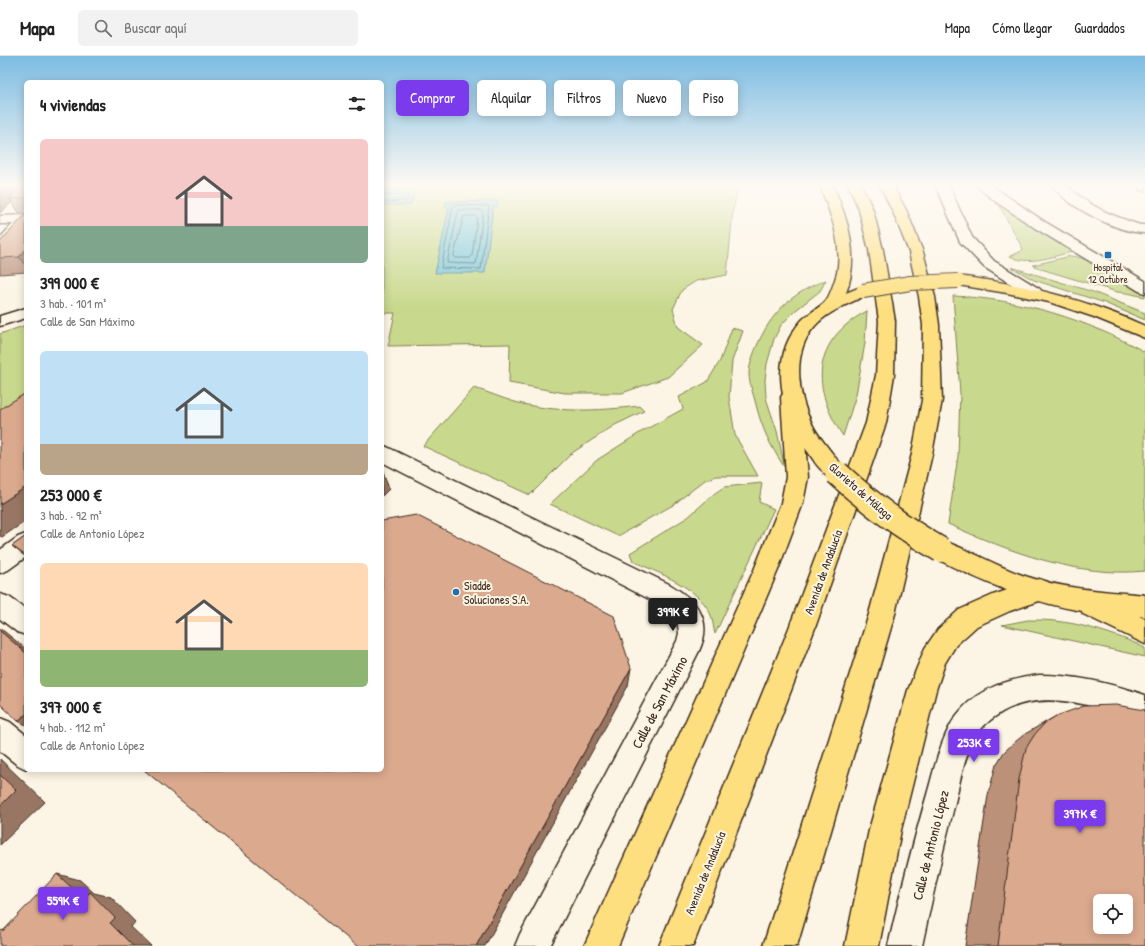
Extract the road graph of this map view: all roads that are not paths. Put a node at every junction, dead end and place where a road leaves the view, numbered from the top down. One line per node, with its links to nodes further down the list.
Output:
1 (19, 226): 9 (street)
2 (840, 226): 12 (main road)
3 (870, 226): 31 (main road, Avenida de Andalucía)
4 (905, 226): 32 (main road)
5 (959, 226): 11 (street)
6 (1041, 226): 10 (street)
7 (1131, 226): 8 (street)
8 (1145, 229)
9 (0, 247)
10 (1145, 288)
11 (1034, 292): 12 (main road, Glorieta de Málaga, bridge); 15 (main road, Glorieta de Málaga)
12 (833, 304): 16 (main road, Glorieta de Málaga)
13 (24, 314): 14 (street)
14 (0, 321)
15 (1145, 332)
16 (791, 397): 20 (main road, Glorieta de Málaga, bridge); 30 (main road)
17 (384, 454): 29 (street, Calle de San Máximo)
18 (24, 545): 19 (street)
19 (0, 563)
20 (1039, 590): 21 (main road, Glorieta de Málaga); 33 (main road)
21 (1080, 600): 23 (main road, Glorieta de Málaga); 25 (main road)
22 (0, 605): 24 (street)
23 (1145, 606)
24 (24, 623)
25 (1145, 632)
26 (1145, 709): 34 (street, Calle de Antonio López)
27 (0, 732): 28 (street)
28 (24, 752)
29 (532, 946)
30 (601, 946)
31 (676, 946)
32 (780, 946)
33 (862, 946)
34 (905, 946)

